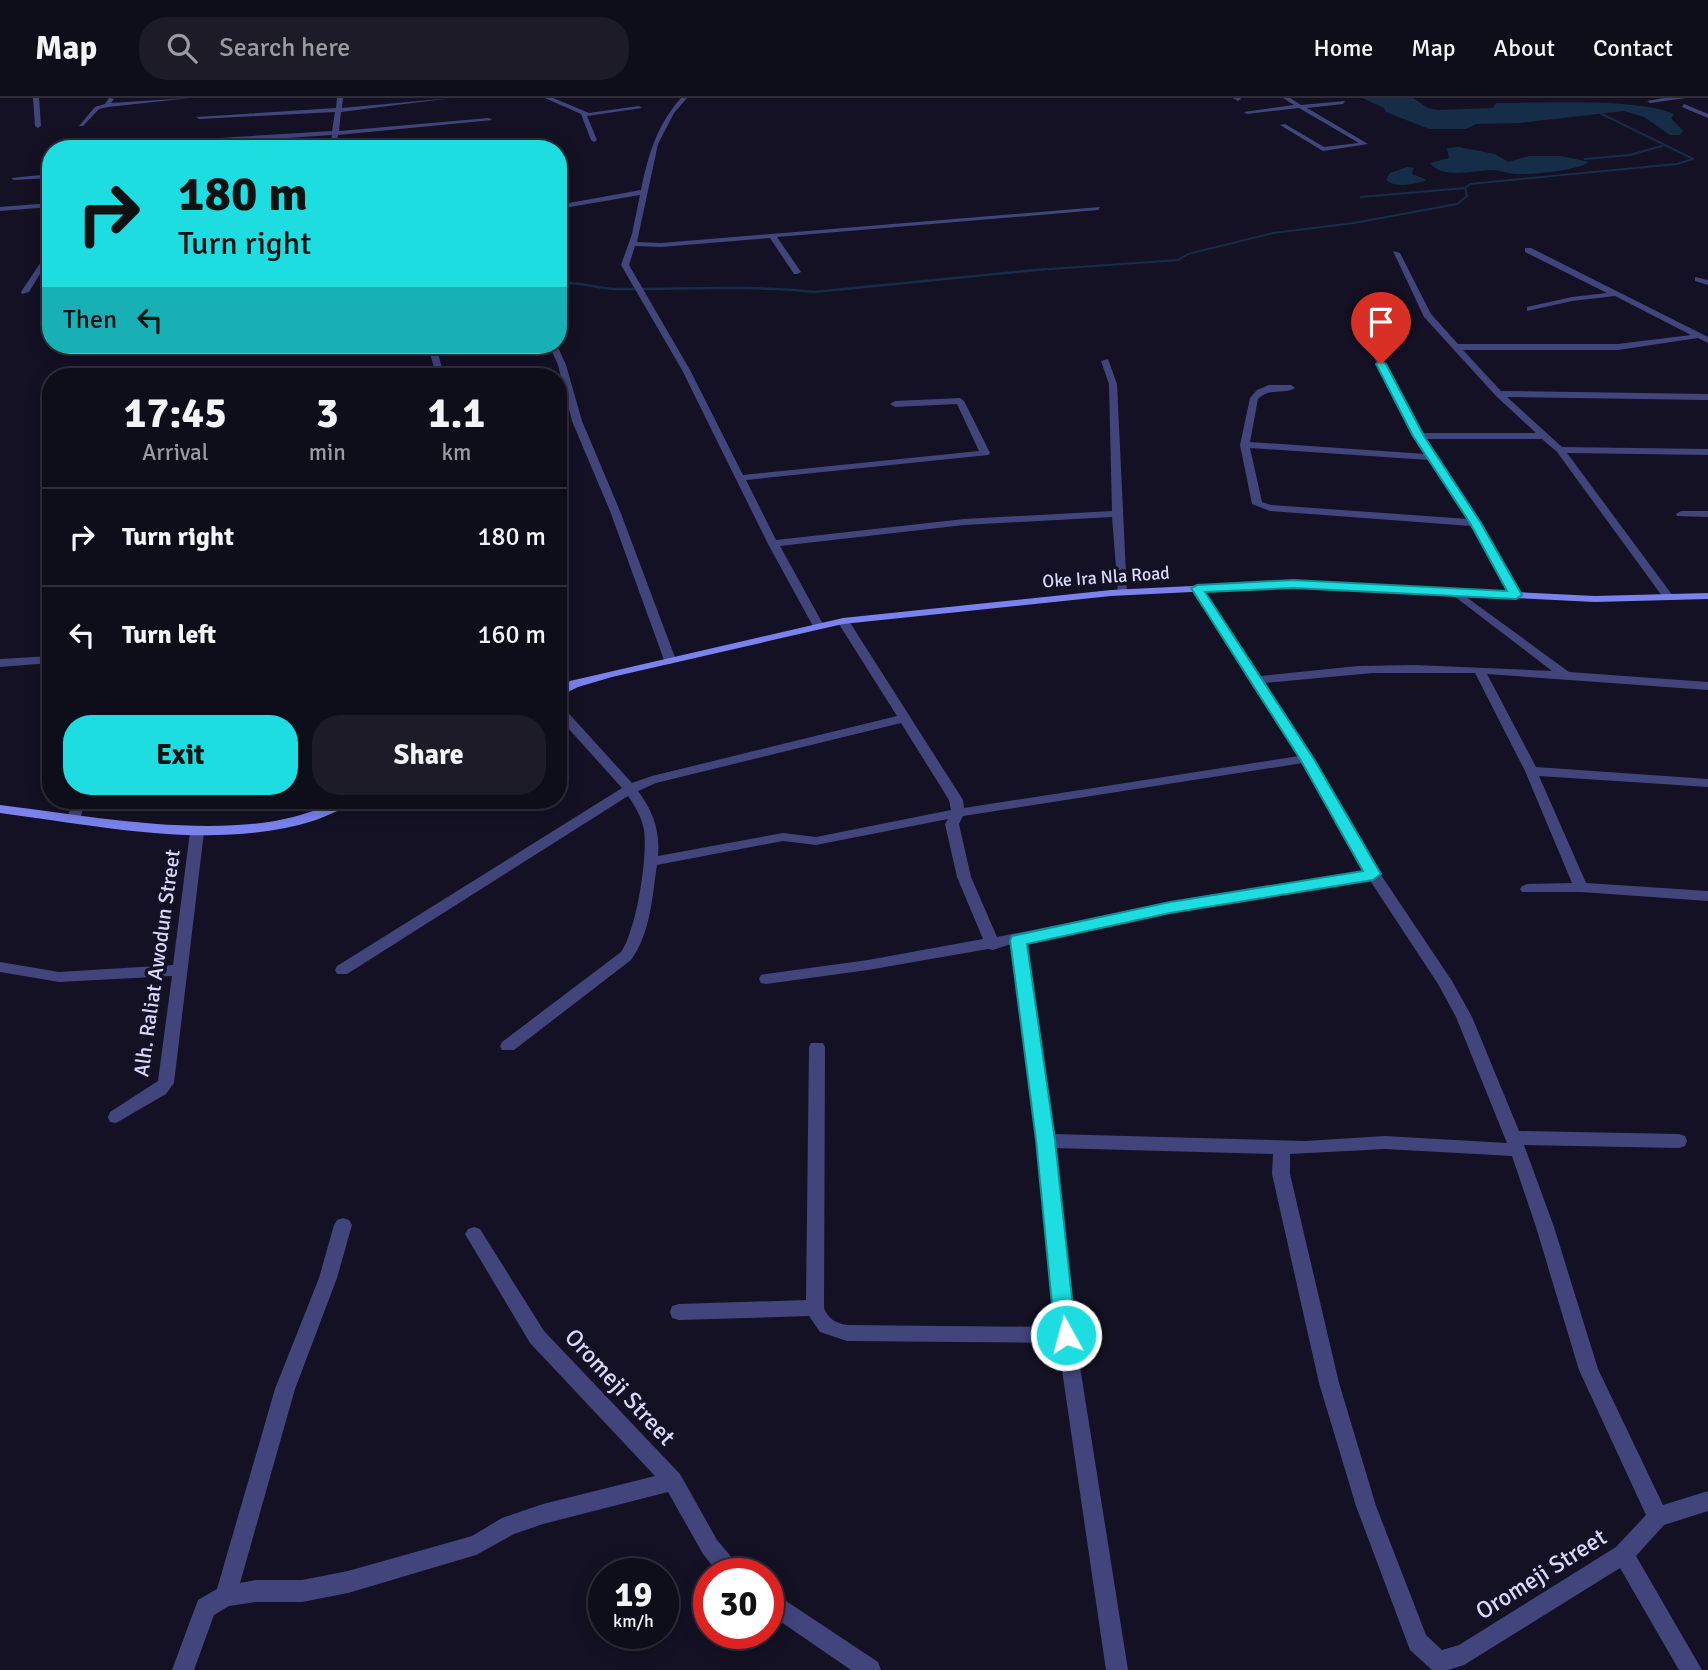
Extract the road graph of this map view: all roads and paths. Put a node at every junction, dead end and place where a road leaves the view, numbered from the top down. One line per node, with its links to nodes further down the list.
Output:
1 (36, 98): 25 (street)
2 (112, 98): 13 (street)
3 (187, 98): 13 (street)
4 (341, 98): 17 (street)
5 (449, 98): 17 (street)
6 (548, 98): 19 (street)
7 (684, 98): 32 (street)
8 (1286, 98): 15 (street)
9 (1336, 98): 15 (street)
10 (1683, 98): 11 (street)
11 (1666, 99): 12 (street)
12 (1650, 101)
13 (107, 105): 23 (street)
14 (1684, 106): 20 (street)
15 (1302, 107): 18 (street); 24 (street)
16 (639, 108): 19 (street)
17 (339, 110): 21 (street); 26 (street)
18 (1247, 112)
19 (583, 115): 29 (street)
20 (1708, 116)
21 (199, 117)
22 (489, 120): 26 (street)
23 (81, 125)
24 (1283, 125)
25 (38, 126)
26 (336, 133): 27 (street); 28 (street)
27 (220, 140)
28 (334, 140)
29 (594, 140)
30 (42, 176): 31 (street)
31 (14, 178)
32 (643, 192): 33 (street); 38 (street)
33 (567, 205)
34 (42, 206): 36 (street)
35 (1098, 208): 37 (street)
36 (0, 209)
37 (772, 236): 38 (street); 42 (street)
38 (632, 244): 64 (street)
39 (1528, 250): 46 (street)
40 (1396, 253): 51 (street)
41 (42, 264): 45 (street)
42 (797, 272)
43 (1698, 279): 44 (street)
44 (1708, 283)
45 (25, 292)
46 (1616, 293): 47 (street); 48 (street)
47 (1530, 309)
48 (1698, 336): 49 (street); 51 (street)
49 (1708, 340)
50 (1369, 341): 58 (street)
51 (1455, 347): 55 (street)
52 (1105, 360): 65 (street)
53 (567, 382): 79 (street)
54 (1291, 388): 60 (street)
55 (1499, 394): 56 (street); 59 (street)
56 (1708, 397)
57 (895, 404): 64 (street)
58 (1419, 436): 59 (street); 63 (street)
59 (1544, 436): 61 (street)
60 (1245, 444): 63 (street); 68 (street)
61 (1560, 450): 62 (street); 75 (street)
62 (1708, 452)
63 (1433, 457): 68 (street)
64 (739, 478): 69 (street)
65 (1117, 514): 69 (street); 71 (street)
66 (1681, 514): 67 (street)
67 (1708, 514)
68 (1475, 523): 73 (street)
69 (773, 544): 77 (street)
70 (1197, 588): 71 (street, Oke Ira Nla Road); 72 (street, Oke Ira Nla Road); 83 (street)
71 (1123, 593): 76 (street, Oke Ira Nla Road)
72 (1458, 594): 73 (street, Oke Ira Nla Road); 82 (street)
73 (1516, 595): 75 (street, Oke Ira Nla Road)
74 (1708, 596): 75 (street, Oke Ira Nla Road)
75 (1669, 598)
76 (843, 621): 77 (street, Oke Ira Nla Road); 86 (street)
77 (818, 626): 79 (street, Oke Ira Nla Road)
78 (42, 660): 80 (street)
79 (670, 660): 85 (street, Oke Ira Nla Road)
80 (0, 663)
81 (1480, 671): 82 (street); 83 (street); 89 (street)
82 (1566, 676): 84 (street)
83 (1257, 680): 88 (street)
84 (1708, 686)
85 (567, 688)
86 (906, 718): 91 (street); 95 (street)
87 (567, 719): 91 (street)
88 (1307, 759): 95 (street); 99 (street)
89 (1531, 771): 90 (street); 100 (street)
90 (1708, 783)
91 (630, 789): 98 (street); 107 (street)
92 (0, 808): 96 (street)
93 (76, 809): 96 (street)
94 (325, 809): 97 (street)
95 (958, 814): 98 (street); 104 (street)
96 (75, 817): 97 (street)
97 (197, 832): 106 (street, Alh. Raliat Awodun Street)
98 (650, 862): 109 (street)
99 (1373, 874): 103 (street); 114 (street)
100 (1581, 887): 101 (street); 102 (street)
101 (1527, 889)
102 (1708, 896)
103 (1018, 940): 104 (street); 112 (street)
104 (993, 945): 108 (street)
105 (0, 967): 106 (street)
106 (178, 970): 111 (street, Alh. Raliat Awodun Street)
107 (342, 970)
108 (766, 979)
109 (508, 1046)
110 (817, 1047): 118 (street)
111 (116, 1117)
112 (1045, 1140): 115 (street); 120 (street)
113 (1679, 1141): 114 (street)
114 (1516, 1144): 115 (street); 123 (street)
115 (1282, 1146): 128 (street)
116 (343, 1225): 126 (street)
117 (474, 1234): 121 (street, Oromeji Street)
118 (815, 1308): 119 (street); 120 (street)
119 (680, 1312)
120 (1066, 1335): 131 (street)
121 (673, 1482): 125 (street, Oromeji Street); 126 (street)
122 (1708, 1501): 123 (street, Oromeji Street)
123 (1658, 1517): 124 (street, Oromeji Street)
124 (1623, 1554): 128 (street, Oromeji Street); 132 (street)
125 (719, 1558)
126 (226, 1596): 129 (street)
127 (784, 1611): 130 (street)
128 (1438, 1666)
129 (183, 1670)
130 (870, 1670)
131 (1117, 1670)
132 (1691, 1670)

